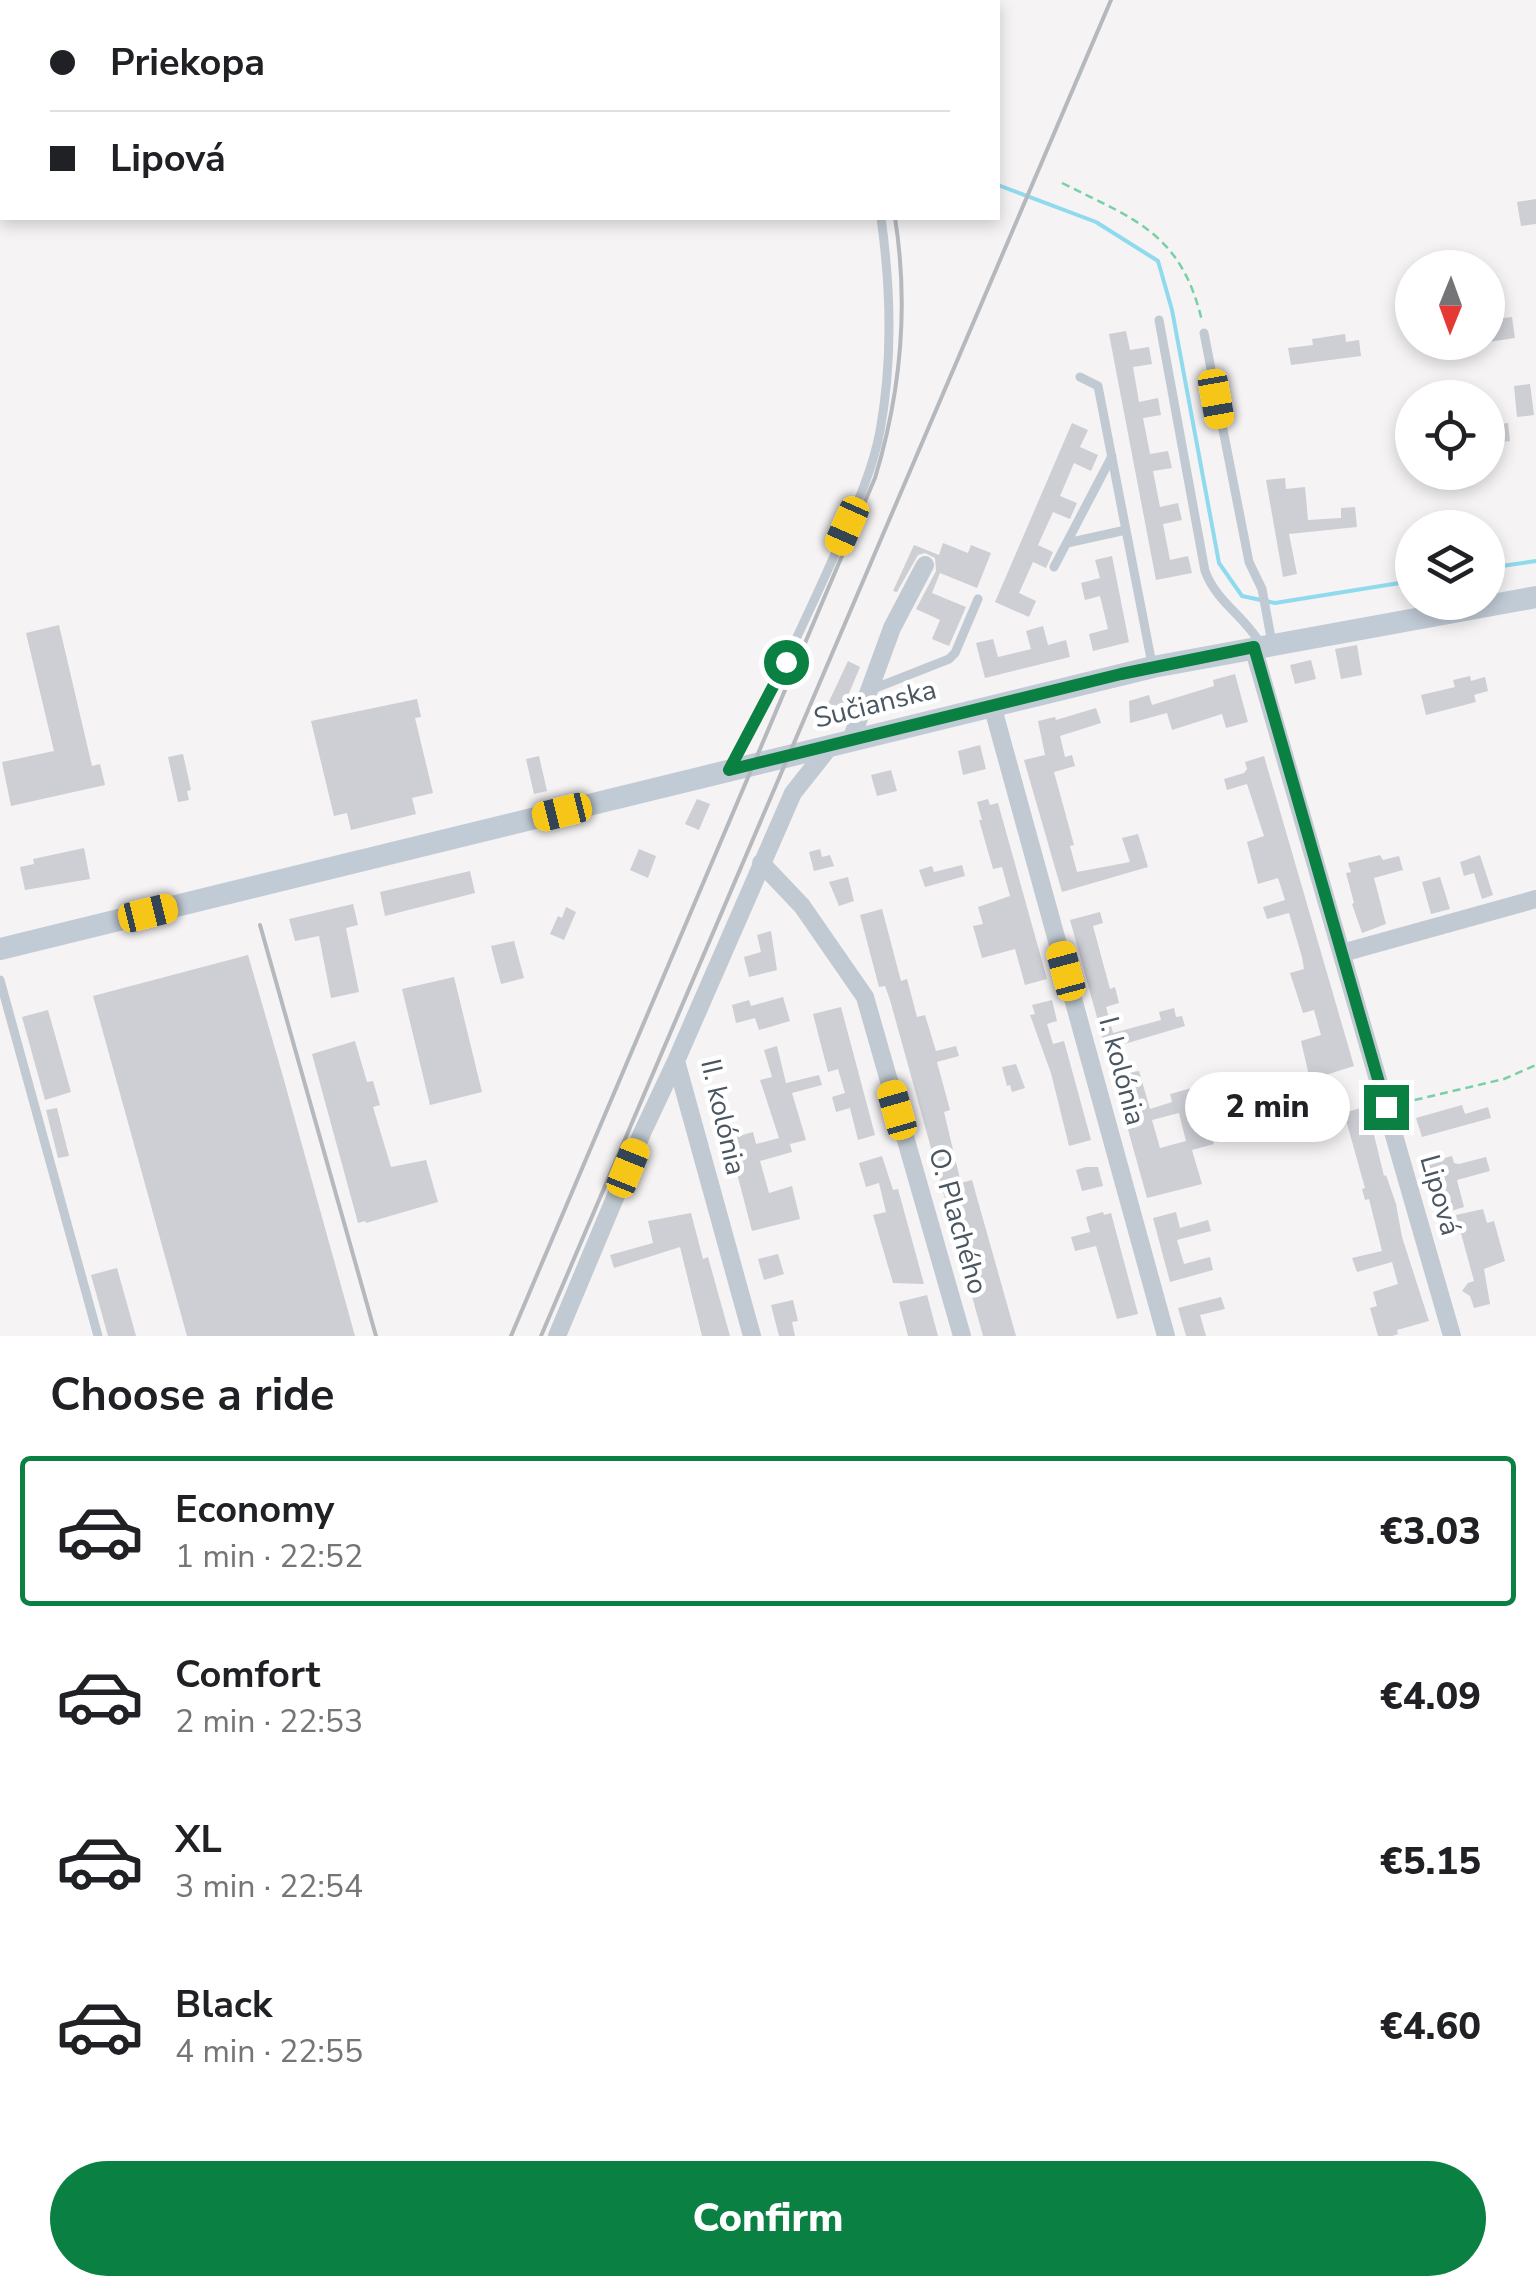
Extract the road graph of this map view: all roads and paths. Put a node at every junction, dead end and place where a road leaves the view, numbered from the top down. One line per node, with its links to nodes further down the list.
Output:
1 (1062, 183): 4 (path)
2 (881, 220): 18 (lane)
3 (1159, 320): 13 (lane)
4 (1204, 332): 13 (lane)
5 (1080, 377): 6 (lane)
6 (1112, 456): 7 (lane); 8 (lane)
7 (1126, 530): 8 (lane); 14 (lane)
8 (1066, 543): 10 (lane)
9 (924, 565): 15 (street, II. kolónia)
10 (1054, 567)
11 (1536, 598): 13 (street, Sučianska)
12 (978, 599): 15 (lane)
13 (1264, 641): 14 (street, Sučianska); 22 (street, Lipová)
14 (1153, 667): 16 (street, Sučianska)
15 (870, 690): 17 (street, II. kolónia)
16 (992, 706): 17 (street, Sučianska); 31 (street, I. kolónia)
17 (841, 743): 18 (street, Sučianska); 19 (street, II. kolónia)
18 (729, 770): 21 (street, Sučianska)
19 (761, 863): 24 (street, II. kolónia); 30 (street, O. Plachého)
20 (1536, 899): 22 (street)
21 (0, 949)
22 (1342, 953): 26 (street, Lipová)
23 (0, 980): 27 (lane)
24 (676, 1061): 28 (street); 29 (street, II. kolónia)
25 (1536, 1064): 26 (path)
26 (1386, 1107): 32 (street, Lipová)
27 (98, 1336)
28 (557, 1336)
29 (752, 1336)
30 (962, 1336)
31 (1166, 1336)
32 (1452, 1336)

